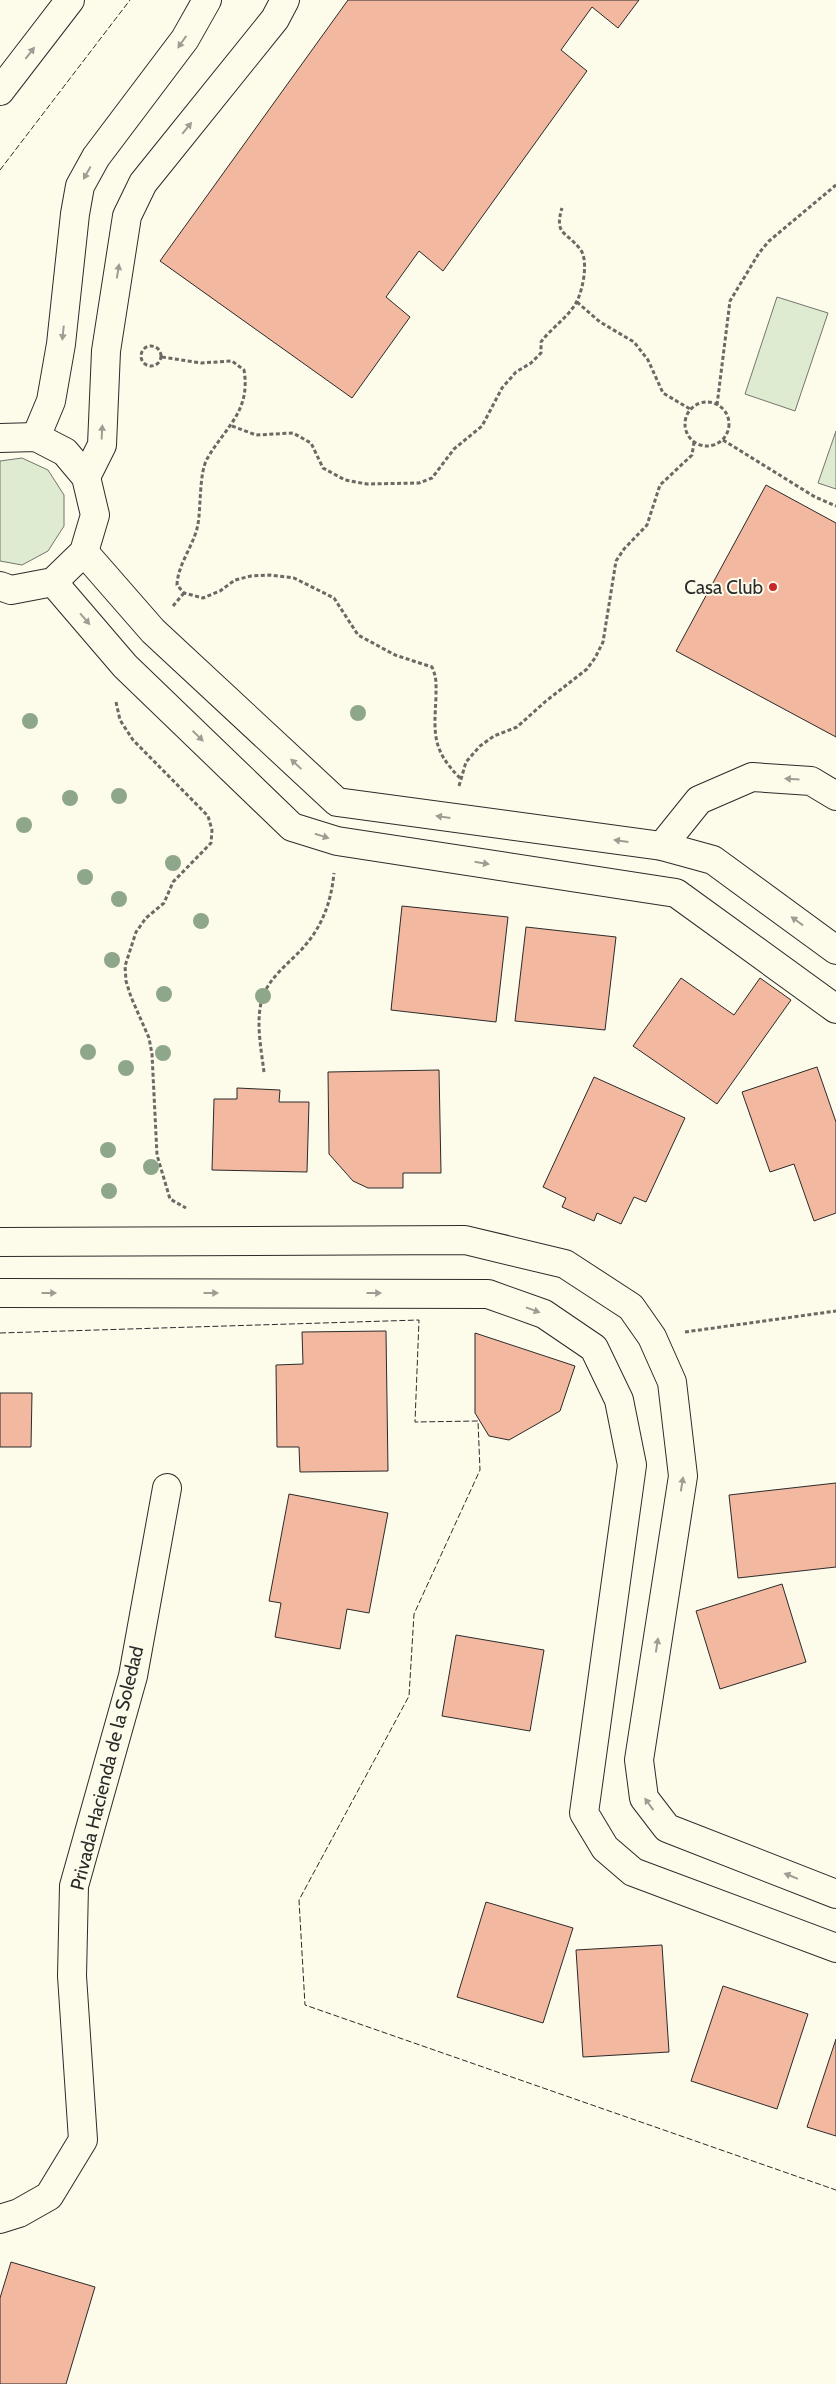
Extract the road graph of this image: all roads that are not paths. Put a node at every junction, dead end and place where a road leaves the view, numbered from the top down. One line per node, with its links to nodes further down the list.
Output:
1 (70, 0): 4 (street, one-way to 1)
2 (208, 0): 6 (street, one-way to 6)
3 (285, 0): 7 (street, one-way to 3)
4 (0, 91)
5 (0, 438): 6 (street)
6 (36, 438): 7 (street)
7 (86, 477): 8 (street)
8 (84, 552): 9 (street); 12 (street, one-way to 8)
9 (53, 582): 10 (street); 14 (street, one-way to 14)
10 (0, 586)
11 (836, 796): 12 (street, one-way to 12)
12 (662, 846): 13 (street, one-way to 12)
13 (836, 950)
14 (836, 1009)
15 (0, 1242): 18 (street, one-way to 15)
16 (0, 1292): 19 (street, one-way to 19)
17 (167, 1488): 20 (street, Privada Hacienda de la Soledad)
18 (836, 1894)
19 (836, 1948)
20 (0, 2219)

